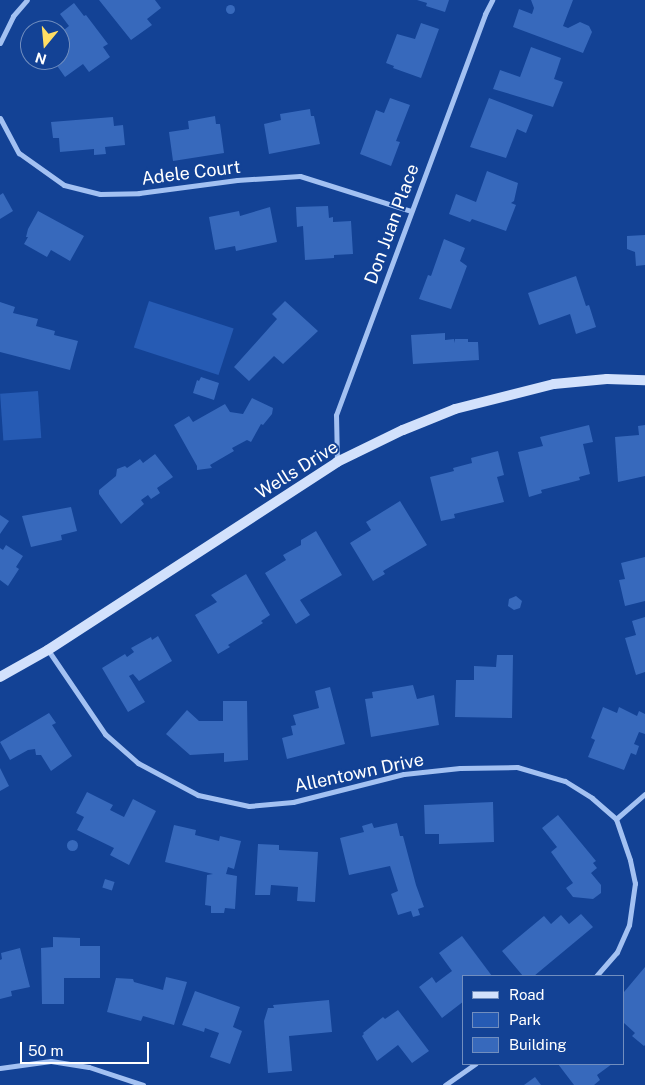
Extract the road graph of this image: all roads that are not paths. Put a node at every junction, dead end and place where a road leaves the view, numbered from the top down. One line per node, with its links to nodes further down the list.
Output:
1 (27, 0): 3 (street)
2 (492, 0): 5 (street, Don Juan Place)
3 (0, 43)
4 (0, 118): 5 (street, Adele Court)
5 (411, 211): 7 (street, Don Juan Place)
6 (645, 380): 7 (main road, Wells Drive)
7 (337, 462): 8 (main road, Wells Drive)
8 (48, 650): 9 (main road, Wells Drive); 11 (street, Allentown Drive)
9 (0, 677)
10 (645, 794): 11 (street)
11 (616, 819): 12 (street, Allentown Drive)
12 (597, 975)
13 (474, 1065): 16 (street)
14 (0, 1068): 15 (street)
15 (143, 1085)
16 (445, 1085)

